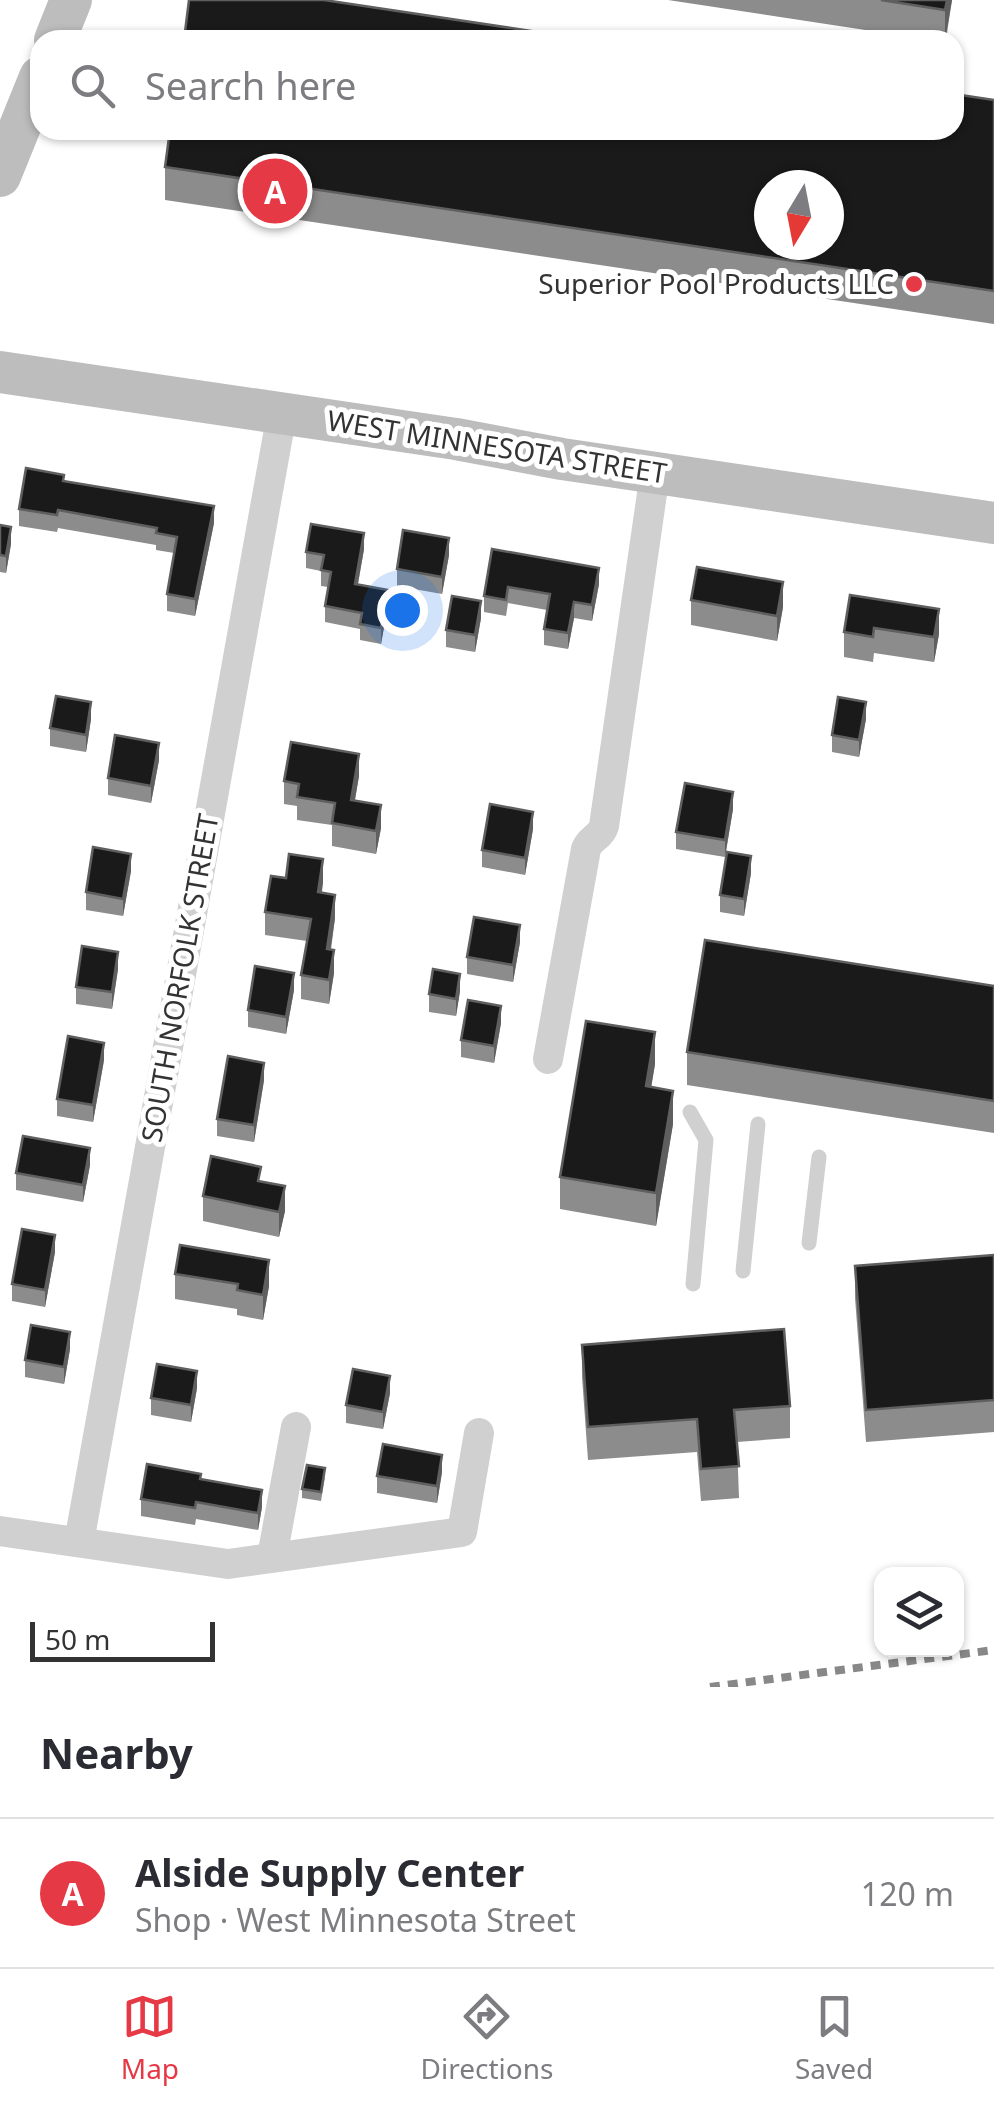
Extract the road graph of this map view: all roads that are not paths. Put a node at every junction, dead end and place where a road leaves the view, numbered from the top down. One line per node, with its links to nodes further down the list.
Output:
1 (72, 0): 2 (street)
2 (59, 30)
3 (30, 102): 4 (street)
4 (0, 176)
5 (0, 372): 6 (street, WEST MINNESOTA STREET)
6 (282, 413): 7 (street, WEST MINNESOTA STREET); 19 (street, SOUTH NORFOLK STREET)
7 (655, 474): 8 (street, WEST MINNESOTA STREET); 9 (street)
8 (994, 524)
9 (548, 1059)
10 (690, 1112): 15 (lane)
11 (758, 1124): 14 (lane)
12 (819, 1157): 13 (lane)
13 (809, 1243)
14 (743, 1271)
15 (693, 1284)
16 (296, 1428): 20 (street)
17 (480, 1433): 20 (street)
18 (0, 1531): 19 (street)
19 (78, 1542): 20 (street)
20 (272, 1557)

